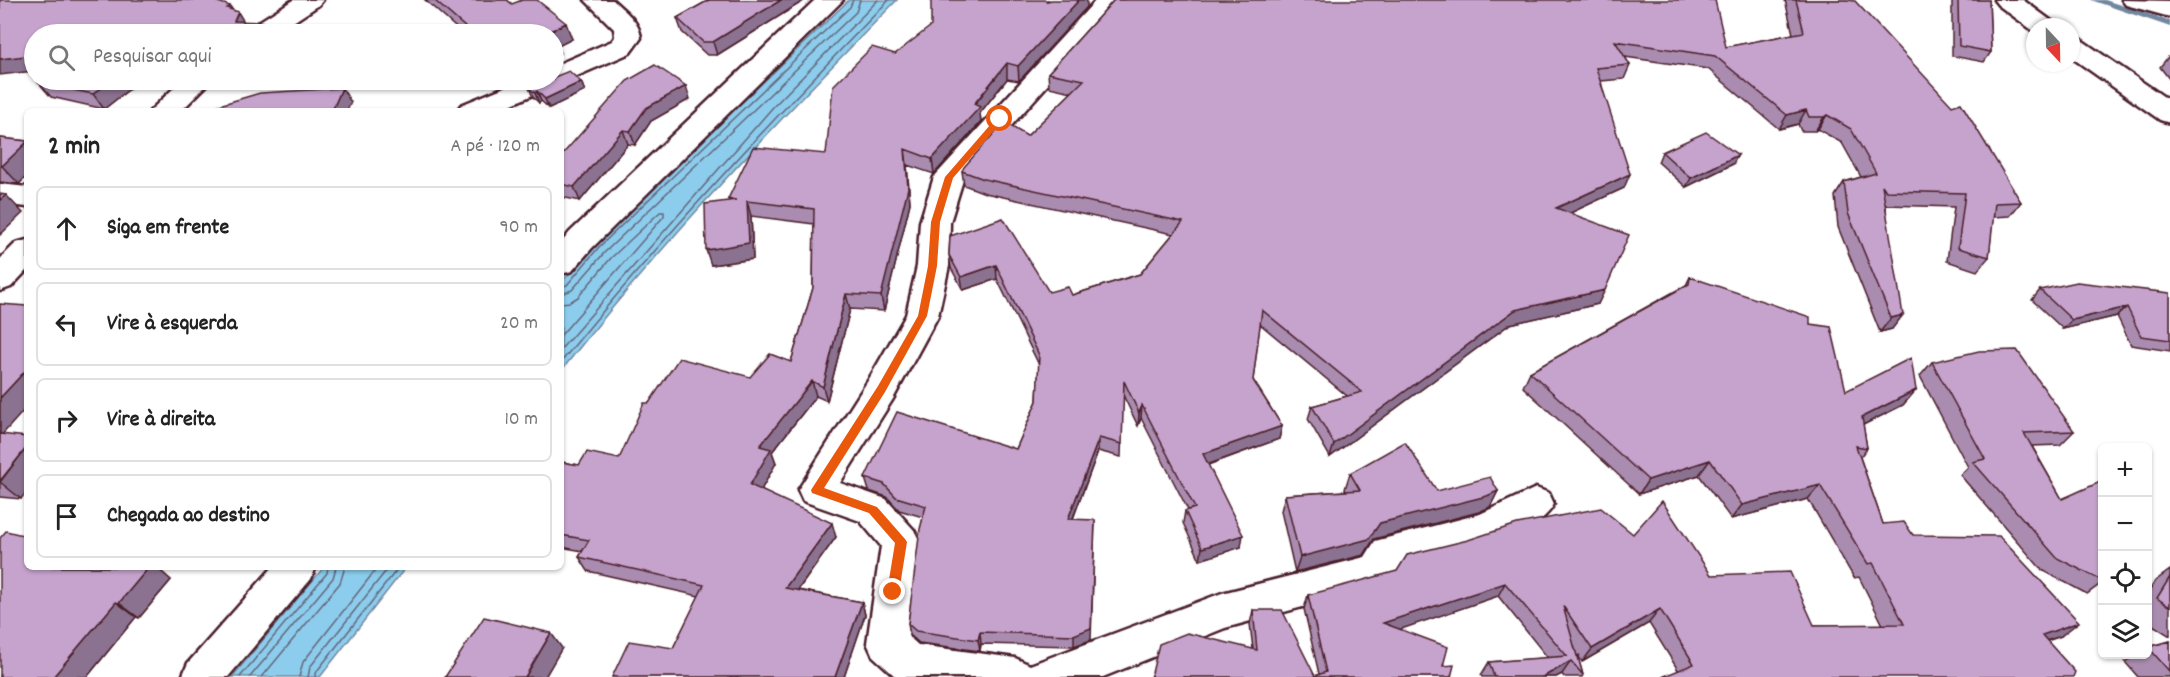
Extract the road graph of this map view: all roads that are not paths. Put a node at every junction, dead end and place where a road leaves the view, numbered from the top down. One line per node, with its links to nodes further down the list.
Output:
1 (310, 0): 9 (street)
2 (597, 0): 11 (street)
3 (830, 0): 20 (street)
4 (1110, 0): 25 (street)
5 (2007, 0): 8 (street)
6 (2135, 0): 7 (street)
7 (2170, 9)
8 (2032, 18)
9 (273, 24)
10 (2080, 51): 16 (street)
11 (564, 72)
12 (187, 90): 14 (street)
13 (521, 90): 15 (street)
14 (167, 108)
15 (478, 108)
16 (2170, 114)
17 (0, 195): 18 (street)
18 (24, 197)
19 (24, 254): 21 (street)
20 (564, 260)
21 (0, 279)
22 (1536, 504): 26 (street)
23 (294, 570): 24 (street)
24 (202, 677)
25 (1014, 677)
26 (1045, 677)

